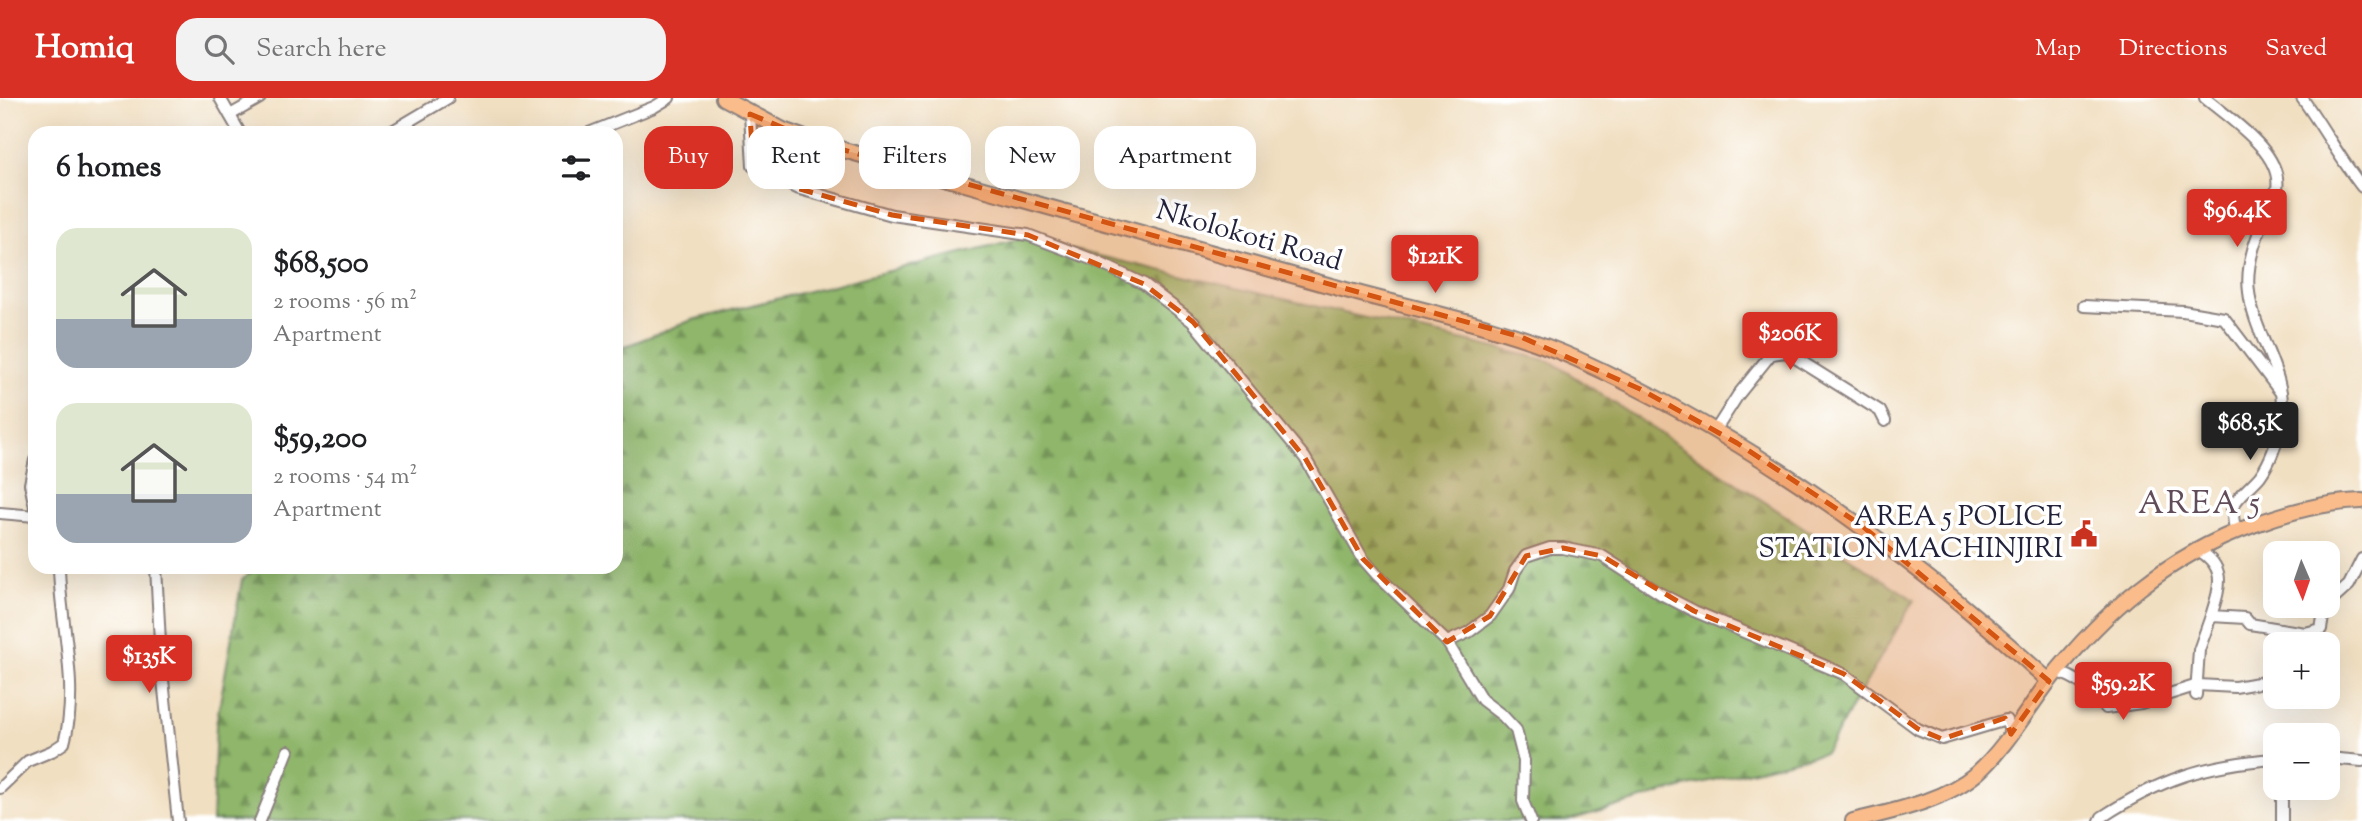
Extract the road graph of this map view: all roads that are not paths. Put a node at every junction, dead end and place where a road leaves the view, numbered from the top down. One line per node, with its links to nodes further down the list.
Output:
1 (220, 98): 9 (street)
2 (260, 98): 9 (street)
3 (448, 98): 11 (street)
4 (669, 98): 12 (street)
5 (723, 98): 8 (main road, Nkolokoti Road)
6 (2205, 98): 15 (street)
7 (2302, 98): 13 (street)
8 (750, 114): 17 (main road, Nkolokoti Road); 29 (street)
9 (230, 115): 10 (street)
10 (236, 126)
11 (400, 126)
12 (607, 126)
13 (2362, 187)
14 (2084, 306): 15 (street)
15 (2282, 395): 21 (street)
16 (1885, 421): 17 (street)
17 (1715, 431): 30 (main road, Nkolokoti Road)
18 (2362, 501): 21 (main road)
19 (0, 513): 20 (street)
20 (28, 515)
21 (2235, 531): 22 (main road)
22 (2196, 549): 27 (street); 30 (main road)
23 (2362, 559): 26 (street)
24 (60, 574): 38 (street)
25 (156, 574): 40 (street)
26 (2340, 593)
27 (2211, 617): 28 (street); 32 (street)
28 (2323, 618)
29 (1447, 642): 33 (street); 42 (street)
30 (2053, 677): 32 (street); 33 (main road)
31 (2263, 682): 32 (street)
32 (2197, 690)
33 (2011, 734): 43 (main road)
34 (288, 751): 41 (street)
35 (2340, 759): 37 (street)
36 (2263, 760): 44 (street)
37 (2362, 761)
38 (0, 788)
39 (2282, 800): 45 (street)
40 (178, 821)
41 (260, 821)
42 (1531, 821)
43 (1853, 821)
44 (2100, 821)
45 (2282, 821)

